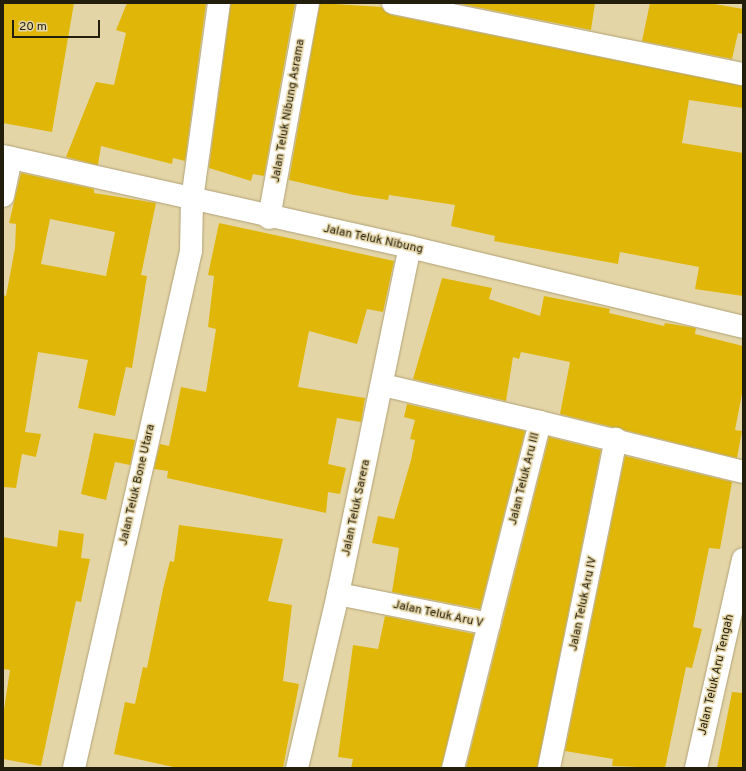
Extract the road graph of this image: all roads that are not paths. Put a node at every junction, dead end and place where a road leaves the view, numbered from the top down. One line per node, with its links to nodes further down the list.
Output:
1 (219, 3): 7 (street, Jalan Teluk Bone Utara)
2 (308, 3): 8 (street, Jalan Teluk Nibung Asrama)
3 (393, 3): 4 (street)
4 (743, 74)
5 (7, 157): 6 (street); 7 (street, Jalan Teluk Nibung)
6 (3, 196)
7 (192, 200): 8 (street, Jalan Teluk Nibung); 18 (street, Jalan Teluk Bone Utara)
8 (269, 218): 9 (street, Jalan Teluk Nibung)
9 (410, 247): 10 (street, Jalan Teluk Nibung); 11 (street, Jalan Teluk Sarera)
10 (743, 328)
11 (383, 385): 12 (street, Jalan Teluk Aru III); 16 (street, Jalan Teluk Sarera)
12 (540, 422): 13 (street); 17 (street, Jalan Teluk Aru III)
13 (616, 439): 14 (street); 21 (street, Jalan Teluk Aru IV)
14 (743, 472)
15 (743, 559): 22 (street, Jalan Teluk Aru Tengah)
16 (338, 594): 17 (street, Jalan Teluk Aru V); 19 (street, Jalan Teluk Sarera)
17 (489, 624): 20 (street, Jalan Teluk Aru V)
18 (74, 768)
19 (297, 768)
20 (453, 768)
21 (549, 768)
22 (696, 768)

